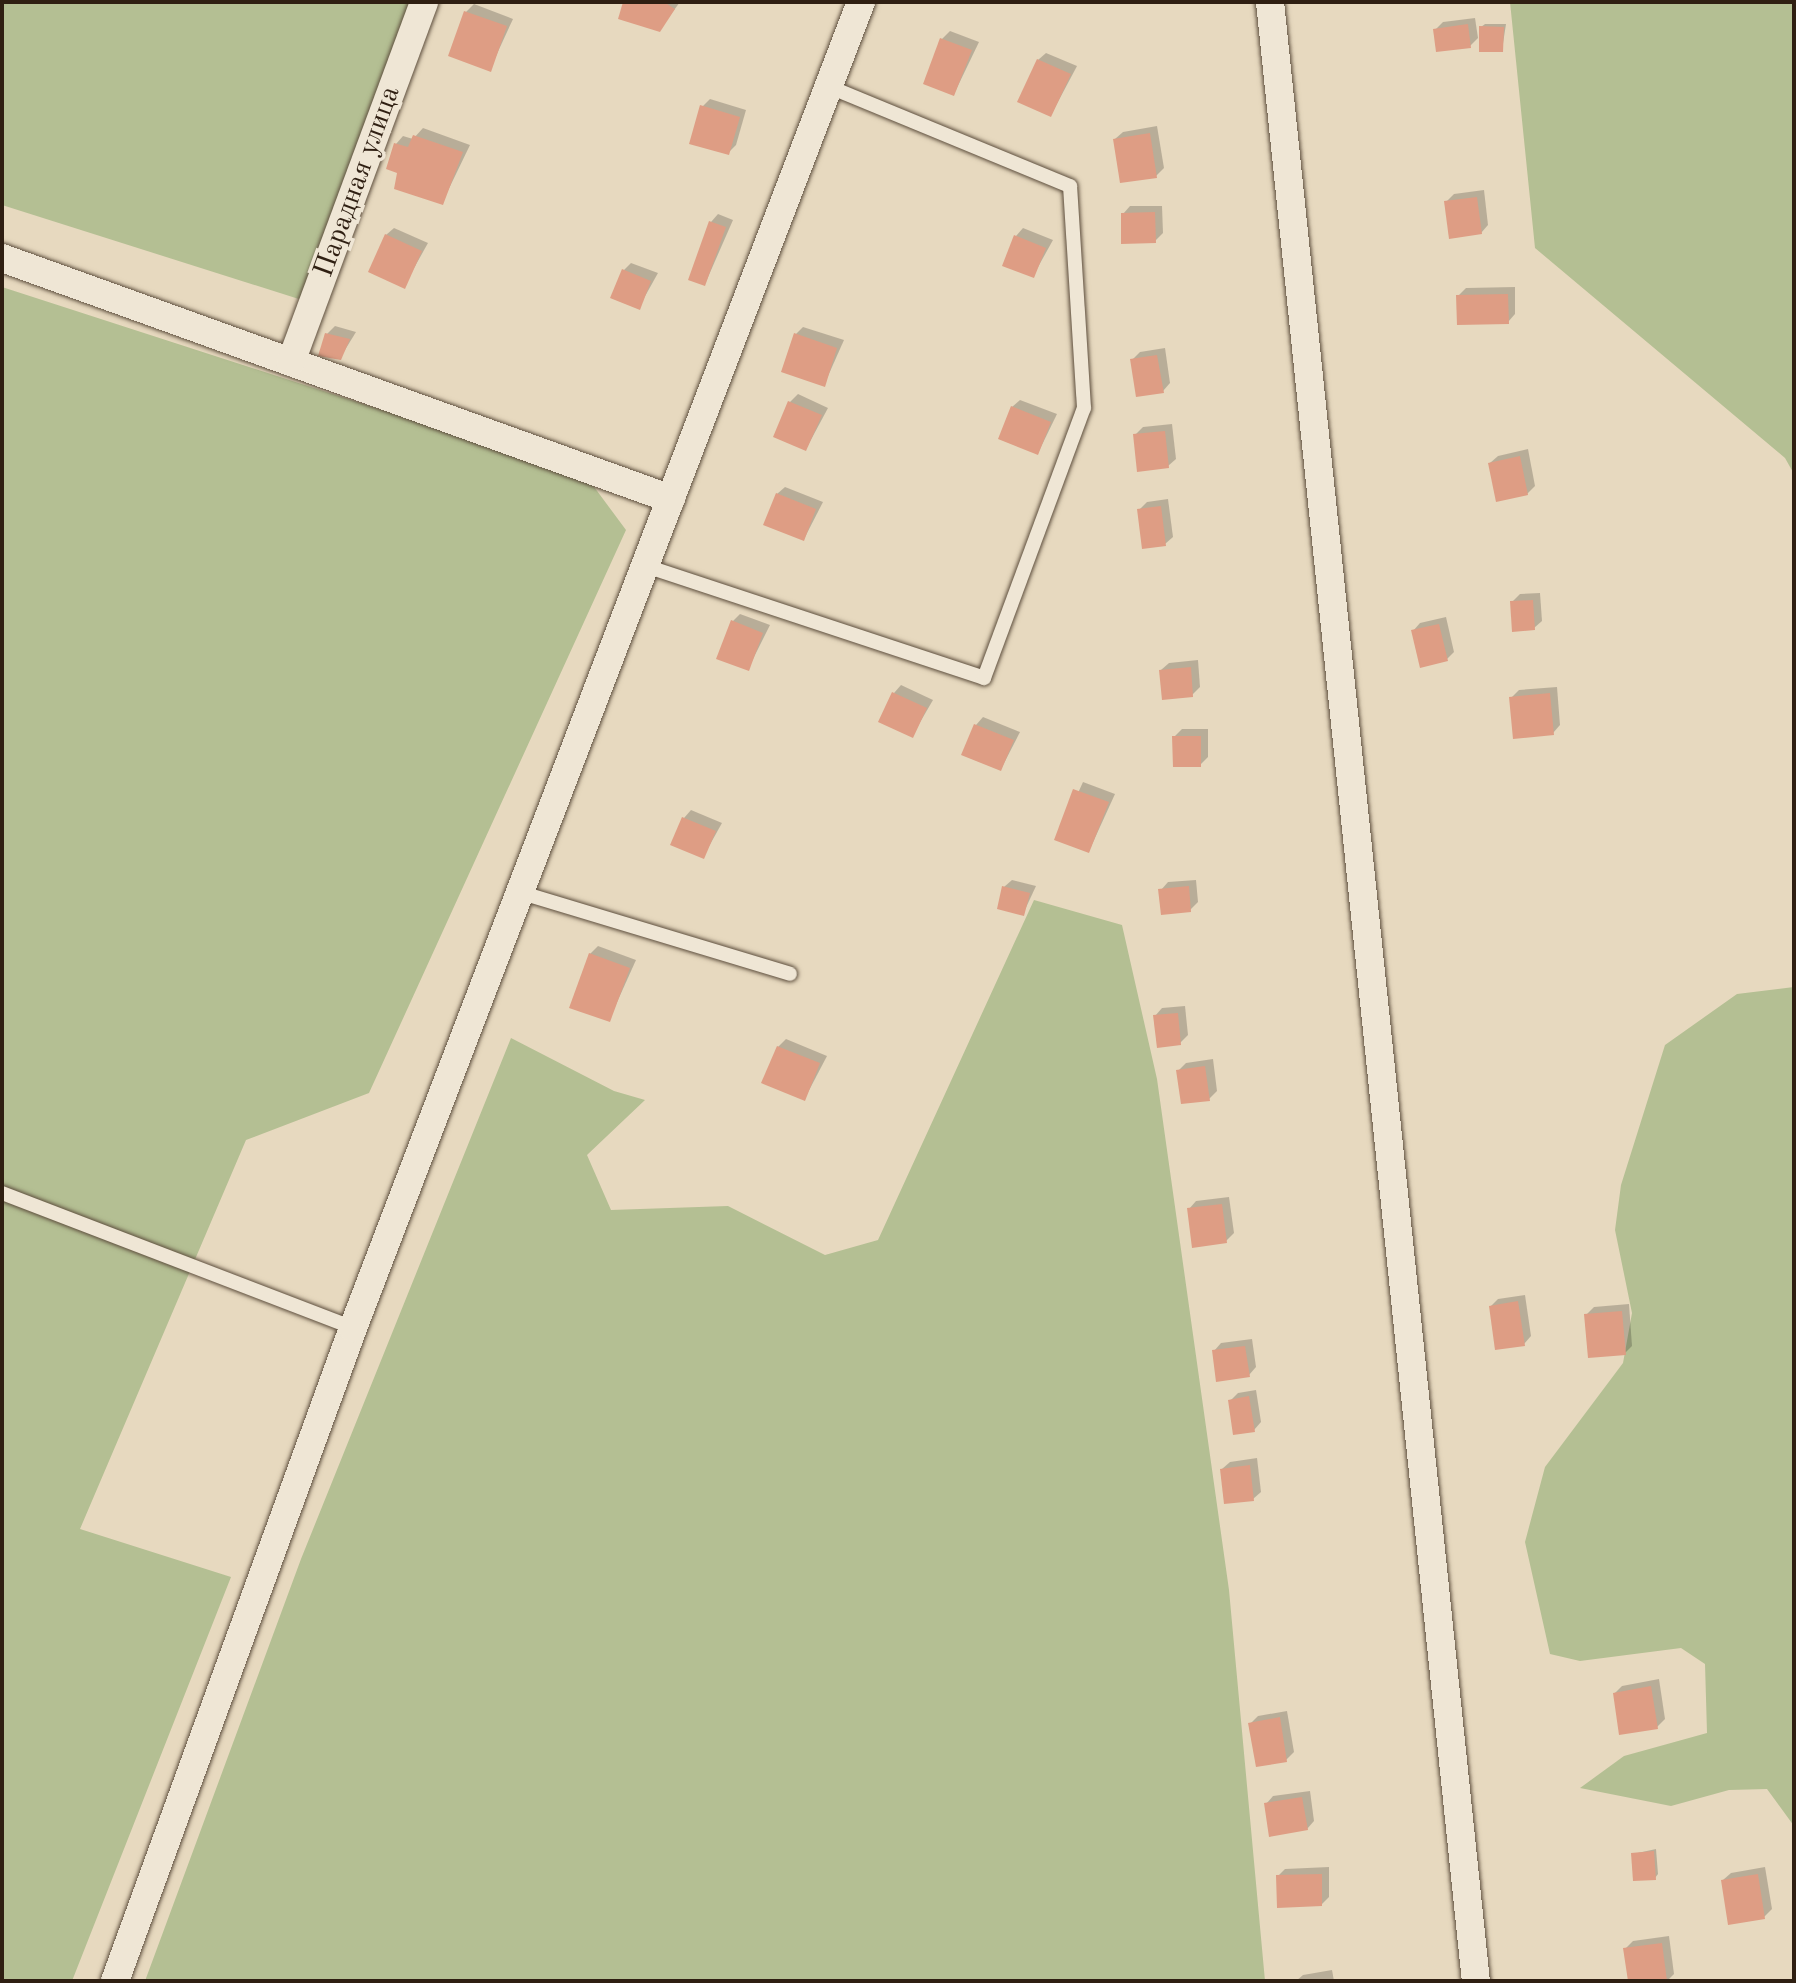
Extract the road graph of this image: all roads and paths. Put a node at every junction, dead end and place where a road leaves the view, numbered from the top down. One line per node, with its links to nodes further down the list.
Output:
1 (424, 2): 6 (street, Парадная улица)
2 (861, 2): 4 (street)
3 (1270, 2): 14 (street)
4 (830, 87): 7 (street); 8 (lane)
5 (2, 258): 6 (street)
6 (291, 362): 7 (street)
7 (671, 499): 8 (street)
8 (646, 566): 9 (street)
9 (519, 892): 10 (lane); 12 (street)
10 (790, 974)
11 (2, 1193): 12 (lane)
12 (353, 1328): 13 (street)
13 (115, 1981)
14 (1476, 1981)

